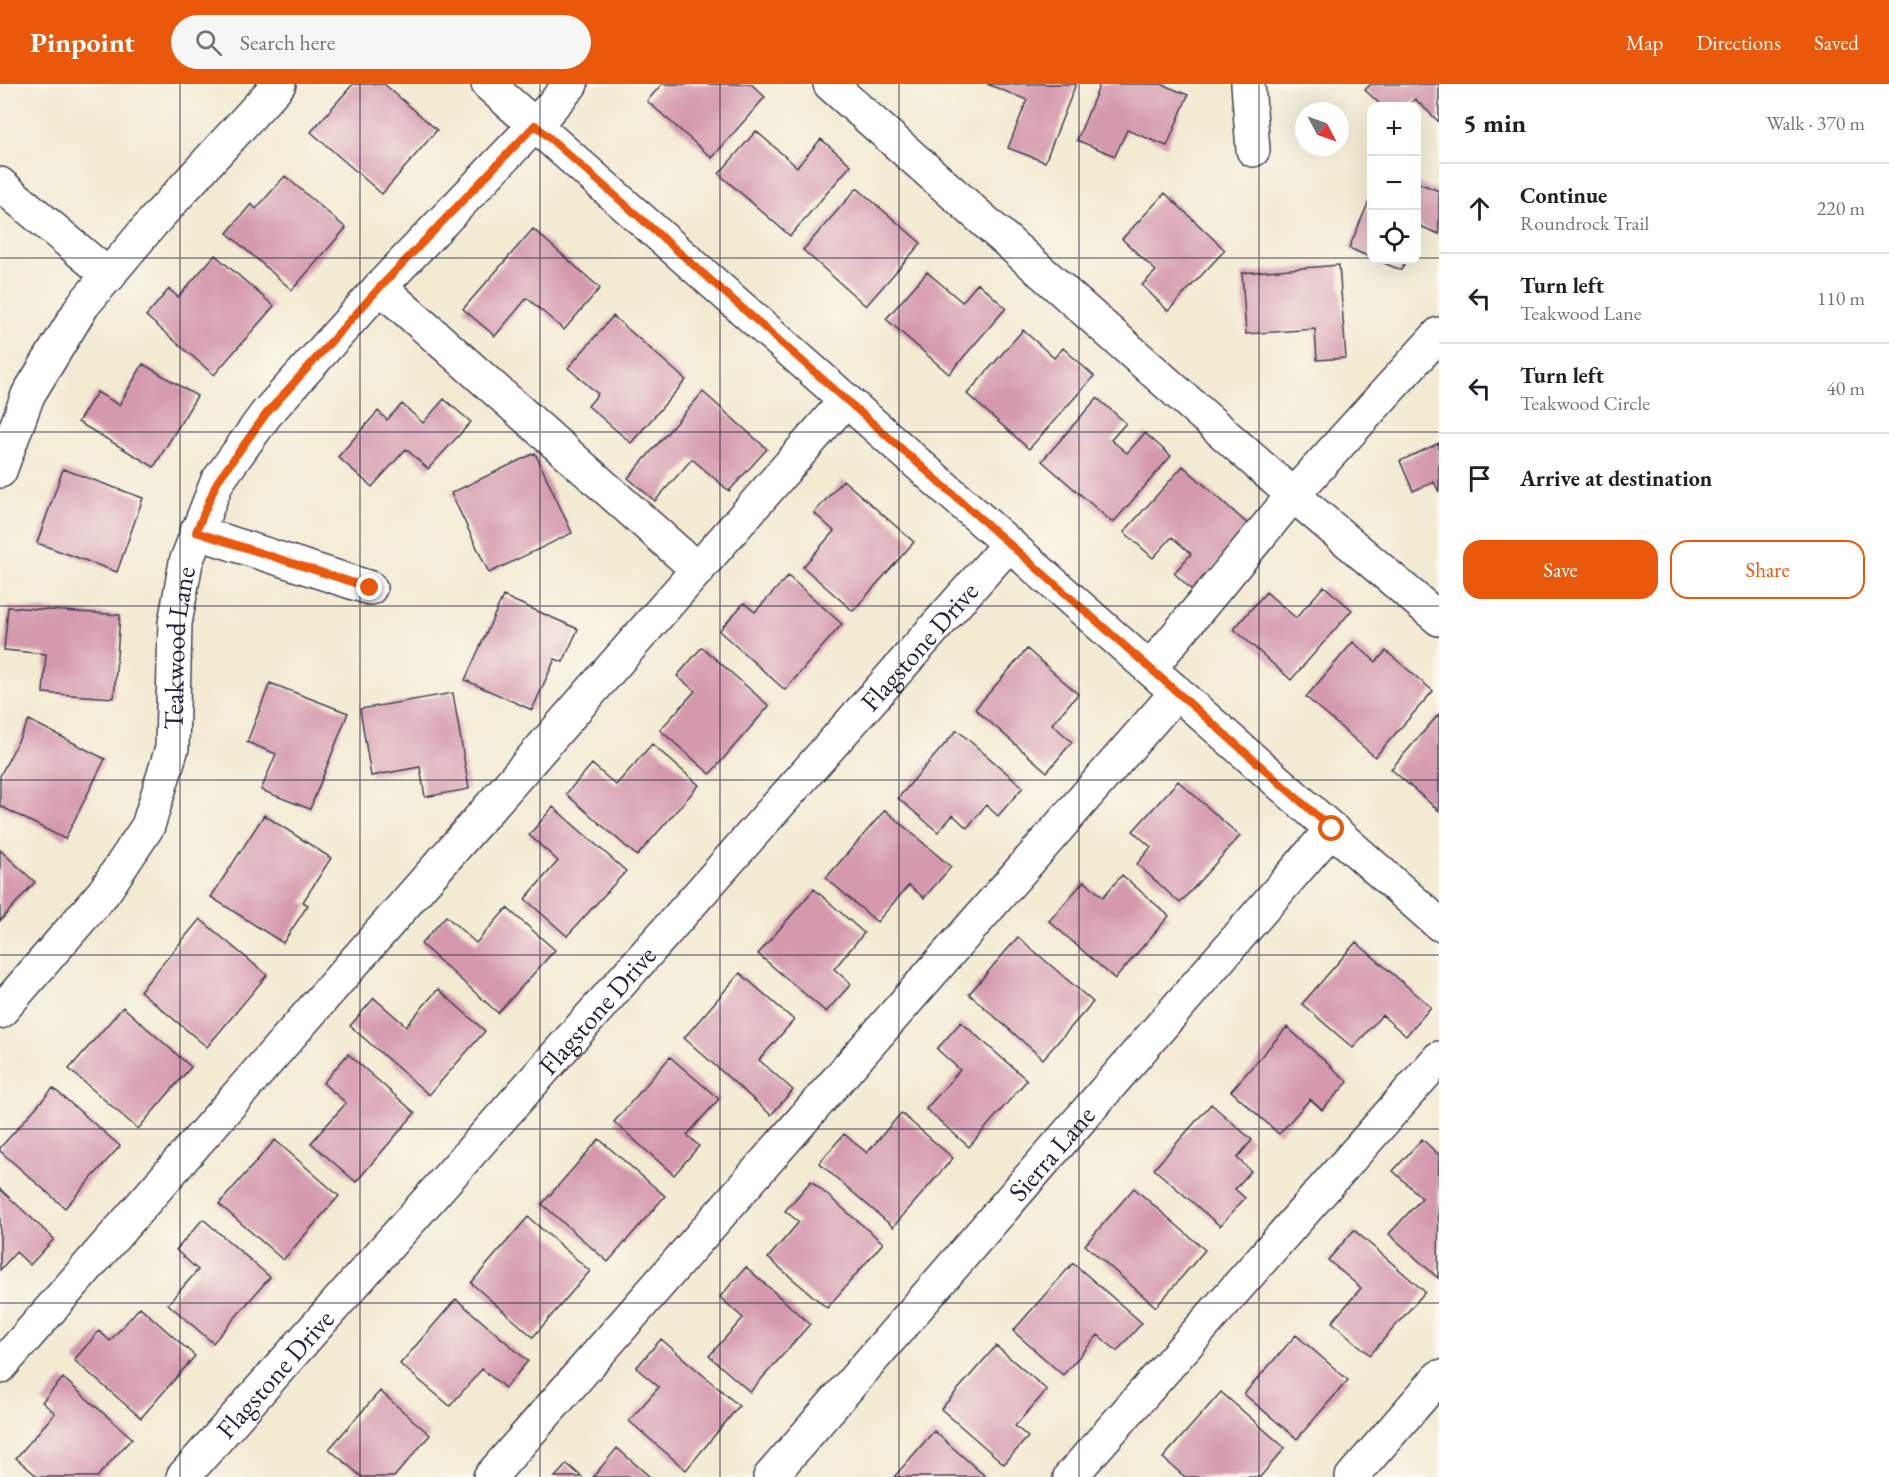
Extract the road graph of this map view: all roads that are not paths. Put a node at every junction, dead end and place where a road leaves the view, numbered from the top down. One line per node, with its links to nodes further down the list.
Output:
1 (279, 84): 9 (street)
2 (488, 84): 6 (street)
3 (571, 84): 6 (street, Teakwood Lane)
4 (830, 84): 14 (street)
5 (1248, 84): 7 (street)
6 (535, 125): 10 (street, Teakwood Lane); 12 (street)
7 (1253, 150)
8 (0, 184): 9 (street)
9 (108, 276): 13 (street)
10 (380, 287): 15 (street, Teakwood Lane); 17 (street)
11 (1439, 334): 14 (street)
12 (846, 400): 16 (street); 17 (street)
13 (0, 471)
14 (1293, 495): 19 (street); 20 (street)
15 (196, 532): 18 (street); 24 (street, Teakwood Lane)
16 (1009, 544): 20 (street); 28 (street, Flagstone Drive)
17 (698, 570): 26 (street)
18 (370, 588)
19 (1439, 619)
20 (1150, 668): 21 (street)
21 (1177, 692): 22 (street); 29 (street)
22 (1332, 829): 23 (street); 30 (street, Sierra Lane)
23 (1439, 924)
24 (0, 1012)
25 (1439, 1058): 31 (street)
26 (0, 1367)
27 (1439, 1377): 32 (street)
28 (183, 1477)
29 (490, 1477)
30 (770, 1477)
31 (1070, 1477)
32 (1352, 1477)

